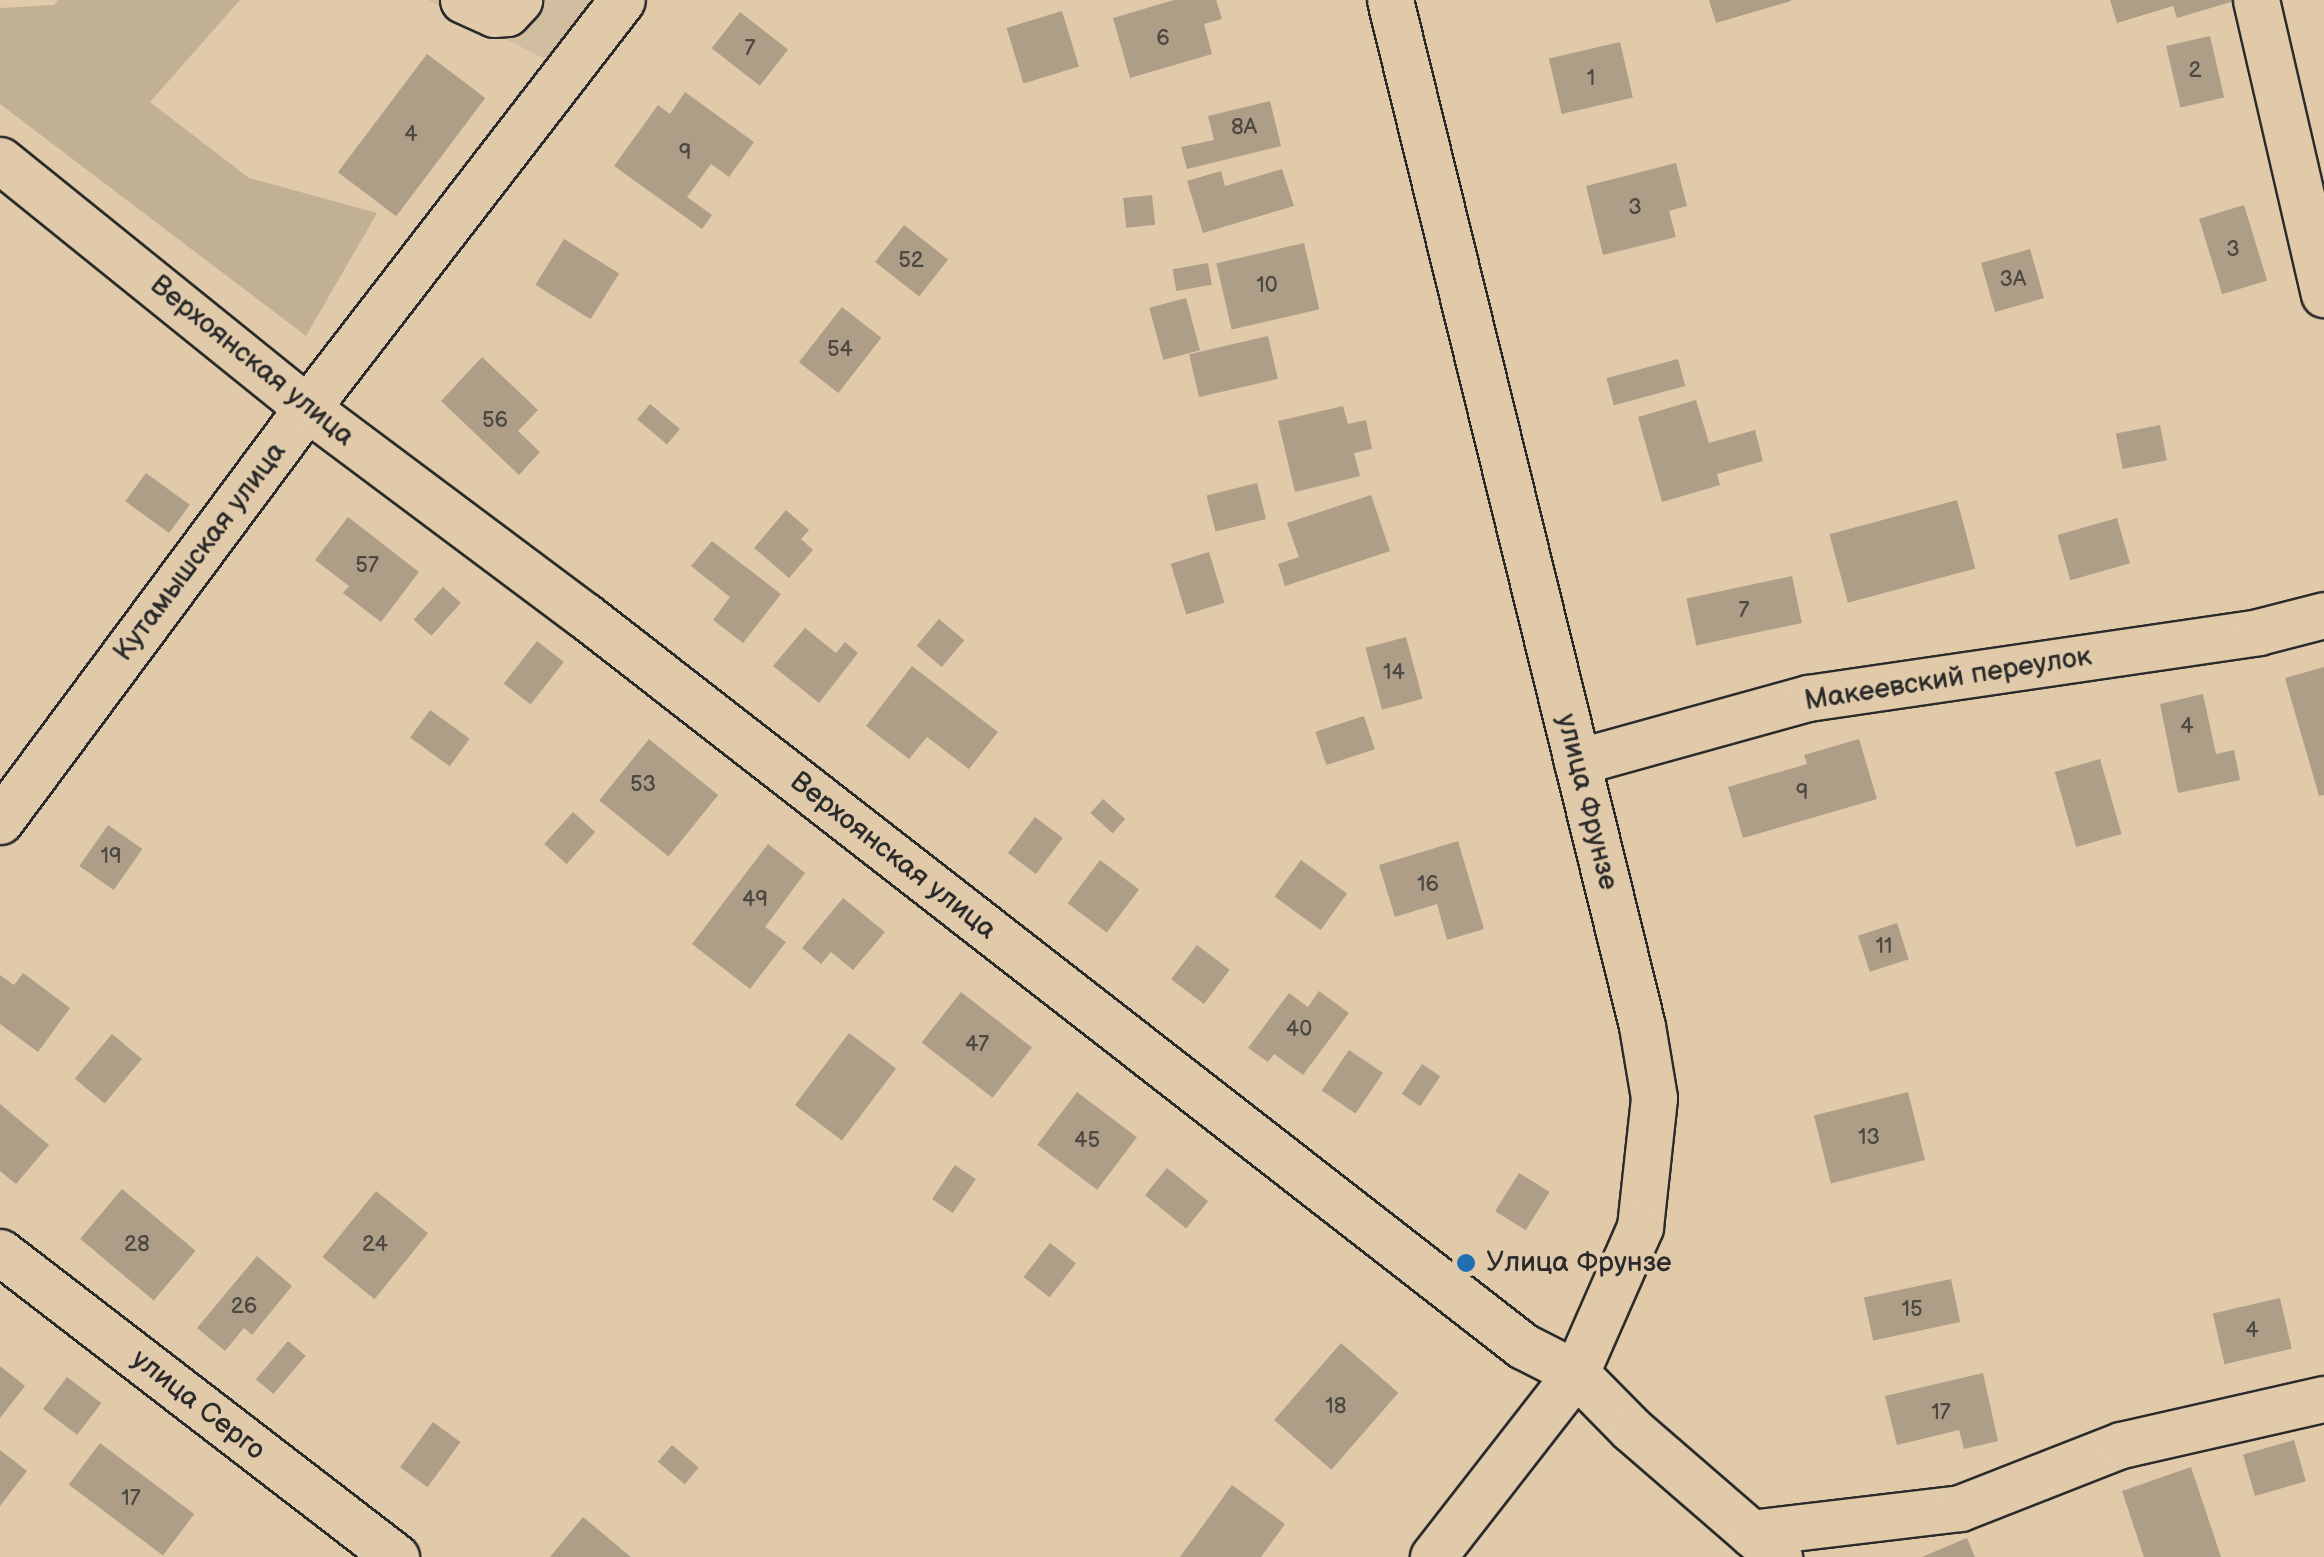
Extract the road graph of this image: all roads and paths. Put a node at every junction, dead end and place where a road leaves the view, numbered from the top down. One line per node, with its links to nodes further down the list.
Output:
1 (464, 0): 2 (street)
2 (519, 0)
3 (622, 0): 8 (street, Кутамышская улица)
4 (1390, 0): 10 (street, улица Фрунзе)
5 (2256, 0): 7 (street)
6 (0, 160): 8 (street, Верхоянская улица)
7 (2324, 294)
8 (307, 408): 11 (street, Кутамышская улица); 13 (street, Верхоянская улица)
9 (2324, 615): 10 (street, Макеевский переулок)
10 (1577, 762): 13 (street, улица Фрунзе)
11 (0, 821)
12 (0, 1252): 16 (street, улица Серго)
13 (1576, 1373): 15 (street, Верхоянская улица); 17 (street, улица Фрунзе)
14 (2324, 1400): 15 (street)
15 (1765, 1545)
16 (396, 1557)
17 (1433, 1557)

